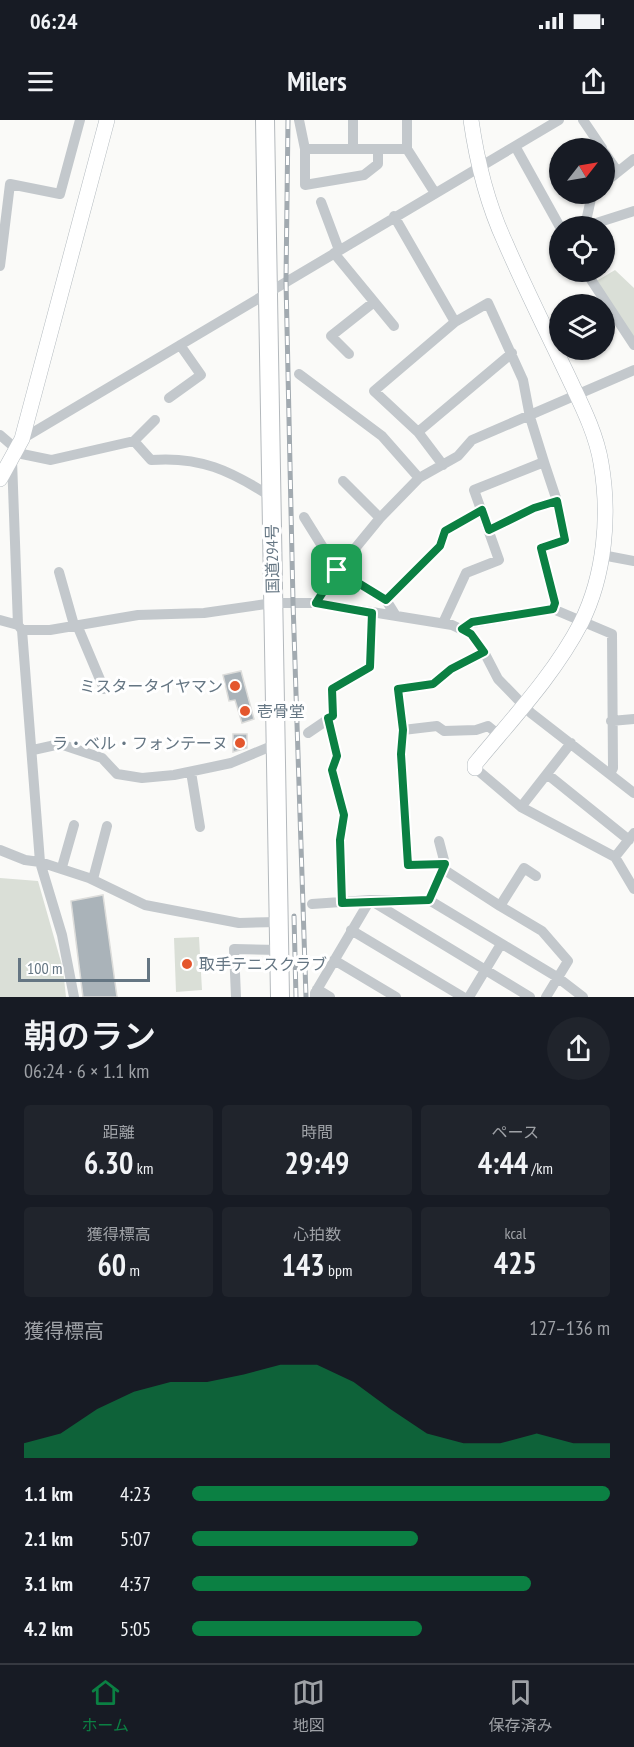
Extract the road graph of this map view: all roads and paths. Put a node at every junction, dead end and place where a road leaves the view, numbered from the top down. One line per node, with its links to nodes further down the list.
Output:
1 (80, 120): 28 (street)
2 (107, 120): 47 (street)
3 (265, 120): 30 (highway, 国道294号)
4 (299, 120): 12 (street)
5 (354, 120): 13 (street)
6 (407, 120): 15 (street)
7 (471, 120): 17 (street)
8 (583, 120): 10 (street)
9 (555, 121): 11 (street)
10 (595, 138)
11 (515, 146): 17 (street); 25 (street)
12 (305, 149): 13 (street); 14 (street)
13 (353, 149): 14 (street)
14 (378, 149): 15 (street)
15 (406, 149): 21 (street)
16 (634, 159): 19 (street)
17 (478, 167): 21 (street); 40 (street)
18 (615, 168): 19 (street)
19 (618, 172): 20 (street)
20 (615, 174)
21 (435, 193): 24 (street)
22 (321, 202): 27 (street)
23 (634, 211): 26 (street)
24 (394, 216): 27 (street); 32 (street)
25 (554, 216)
26 (615, 217)
27 (337, 252): 30 (street); 31 (street)
28 (0, 266)
29 (593, 282): 35 (street)
30 (266, 293): 34 (street); 53 (highway, 国道294号)
31 (374, 302): 33 (street); 37 (street)
32 (455, 322): 36 (street); 44 (street)
33 (394, 326)
34 (180, 345): 41 (street); 47 (street)
35 (634, 345)
36 (512, 353): 42 (street); 44 (street)
37 (349, 354)
38 (634, 370): 40 (street)
39 (299, 374): 51 (street)
40 (577, 394): 42 (street); 59 (street)
41 (169, 399)
42 (530, 417): 48 (street); 49 (street)
43 (155, 420): 46 (street)
44 (418, 432): 49 (street)
45 (0, 435): 47 (street)
46 (134, 441): 47 (street); 53 (street)
47 (17, 449): 50 (street); 73 (street)
48 (543, 462): 54 (street); 55 (street)
49 (443, 465): 51 (street)
50 (0, 478)
51 (419, 478): 57 (street)
52 (343, 481): 57 (street)
53 (270, 496): 64 (highway, 国道294号)
54 (557, 501): 58 (street); 66 (street)
55 (482, 510): 58 (street); 63 (street)
56 (304, 517): 61 (street)
57 (380, 519): 61 (street)
58 (489, 530): 71 (street)
59 (602, 555): 60 (street); 70 (street)
60 (634, 561)
61 (337, 570): 63 (street); 65 (street)
62 (59, 572): 72 (street)
63 (386, 600): 68 (street)
64 (273, 603): 65 (street); 72 (street); 85 (highway, 国道294号)
65 (316, 603): 67 (street)
66 (553, 609): 70 (street); 74 (street)
67 (372, 613): 68 (street); 78 (street)
68 (396, 616): 71 (street)
69 (0, 620): 73 (street)
70 (582, 621): 77 (street); 80 (street)
71 (442, 623): 74 (street)
72 (76, 625): 73 (street); 76 (street)
73 (20, 627): 86 (street)
74 (462, 629): 75 (street)
75 (484, 652): 77 (street); 81 (street)
76 (104, 690)
77 (524, 705): 83 (street); 84 (street)
78 (328, 718): 82 (street); 108 (street)
79 (634, 719): 80 (street)
80 (611, 721): 90 (street)
81 (403, 730): 83 (street); 101 (street)
82 (308, 733)
83 (499, 735): 87 (street)
84 (571, 743): 89 (street); 90 (street)
85 (274, 745): 88 (street); 111 (highway, 国道294号)
86 (33, 750): 88 (street); 100 (street)
87 (475, 768): 92 (street)
88 (190, 772): 95 (street)
89 (547, 774): 92 (street); 96 (street)
90 (610, 774): 91 (street)
91 (634, 794)
92 (521, 807): 99 (street)
93 (74, 825): 102 (street)
94 (107, 826): 104 (street)
95 (200, 827)
96 (632, 837): 99 (street)
97 (439, 842): 101 (street)
98 (0, 850): 100 (street)
99 (615, 857): 105 (street)
100 (40, 862): 102 (street); 119 (street)
101 (444, 866): 107 (street); 110 (street)
102 (62, 867): 104 (street)
103 (536, 876): 110 (street)
104 (93, 879): 111 (street)
105 (634, 890)
106 (370, 900): 107 (street); 108 (street); 112 (street); 116 (street)
107 (429, 900): 113 (street)
108 (342, 903): 109 (street)
109 (312, 904)
110 (500, 906): 117 (street)
111 (278, 922): 114 (highway, 国道294号)
112 (351, 930): 115 (street); 124 (street)
113 (501, 944): 116 (street); 117 (street)
114 (279, 950): 120 (street); 121 (highway, 国道294号)
115 (334, 960): 118 (street); 123 (street)
116 (486, 971): 125 (street); 126 (street)
117 (557, 977): 127 (street); 128 (street)
118 (316, 993): 122 (street)
119 (74, 997)
120 (236, 997)
121 (280, 997)
122 (330, 997)
123 (396, 997)
124 (463, 997)
125 (469, 997)
126 (530, 997)
127 (546, 997)
128 (583, 997)

